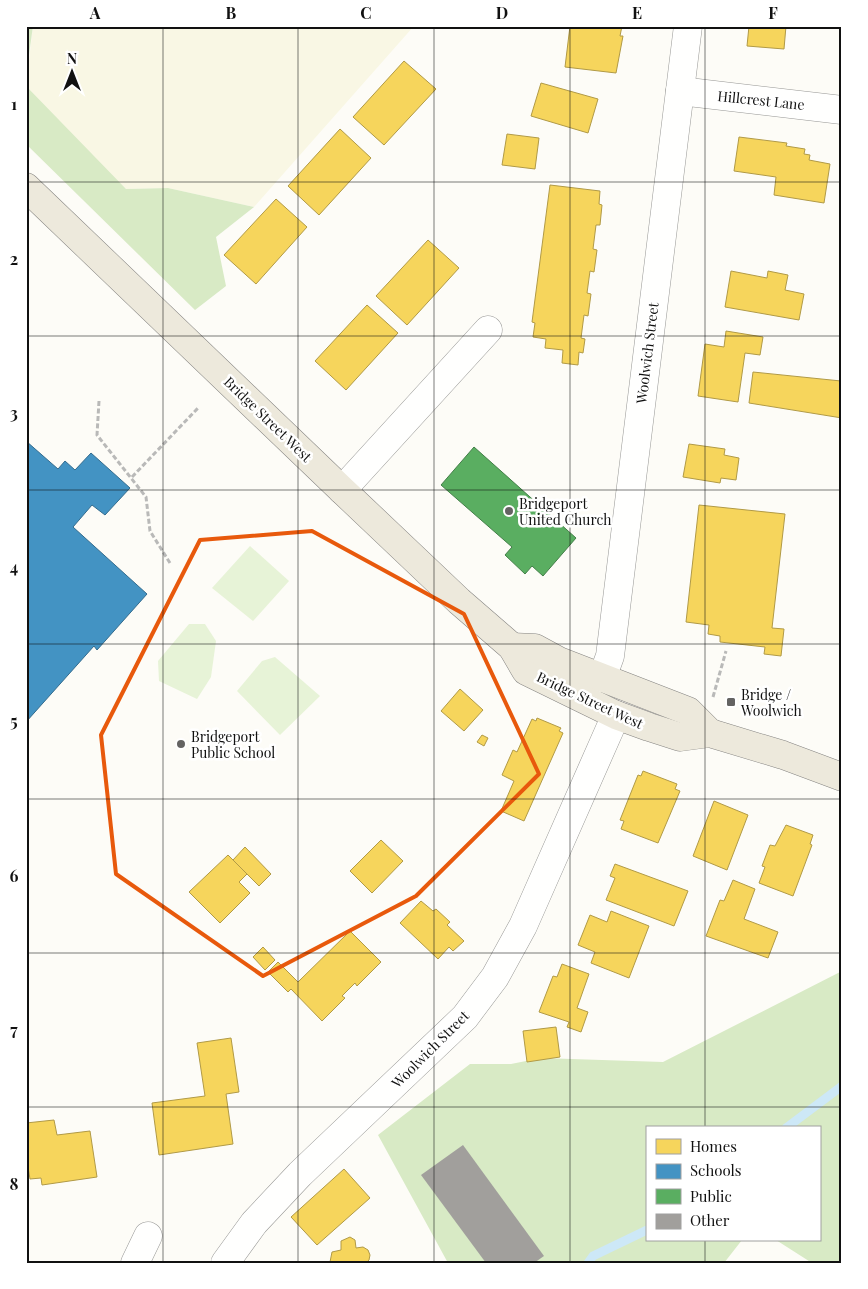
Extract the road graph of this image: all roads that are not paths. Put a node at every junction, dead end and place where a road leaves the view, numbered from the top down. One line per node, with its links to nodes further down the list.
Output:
1 (688, 26): 2 (street, Woolwich Street)
2 (680, 91): 3 (street, Hillcrest Lane); 8 (street, Woolwich Street)
3 (842, 110)
4 (26, 187): 6 (main road, Bridge Street West)
5 (488, 330): 6 (street)
6 (342, 490): 7 (main road, Bridge Street West)
7 (512, 647): 8 (main road, Bridge Street West); 9 (main road, Bridge Street West)
8 (602, 678): 10 (main road, Bridge Street West)
9 (616, 715): 10 (main road, Bridge Street West); 14 (street, Woolwich Street)
10 (710, 733): 11 (main road, Bridge Street West)
11 (842, 777)
12 (148, 1236): 13 (street)
13 (135, 1263)
14 (225, 1263)

